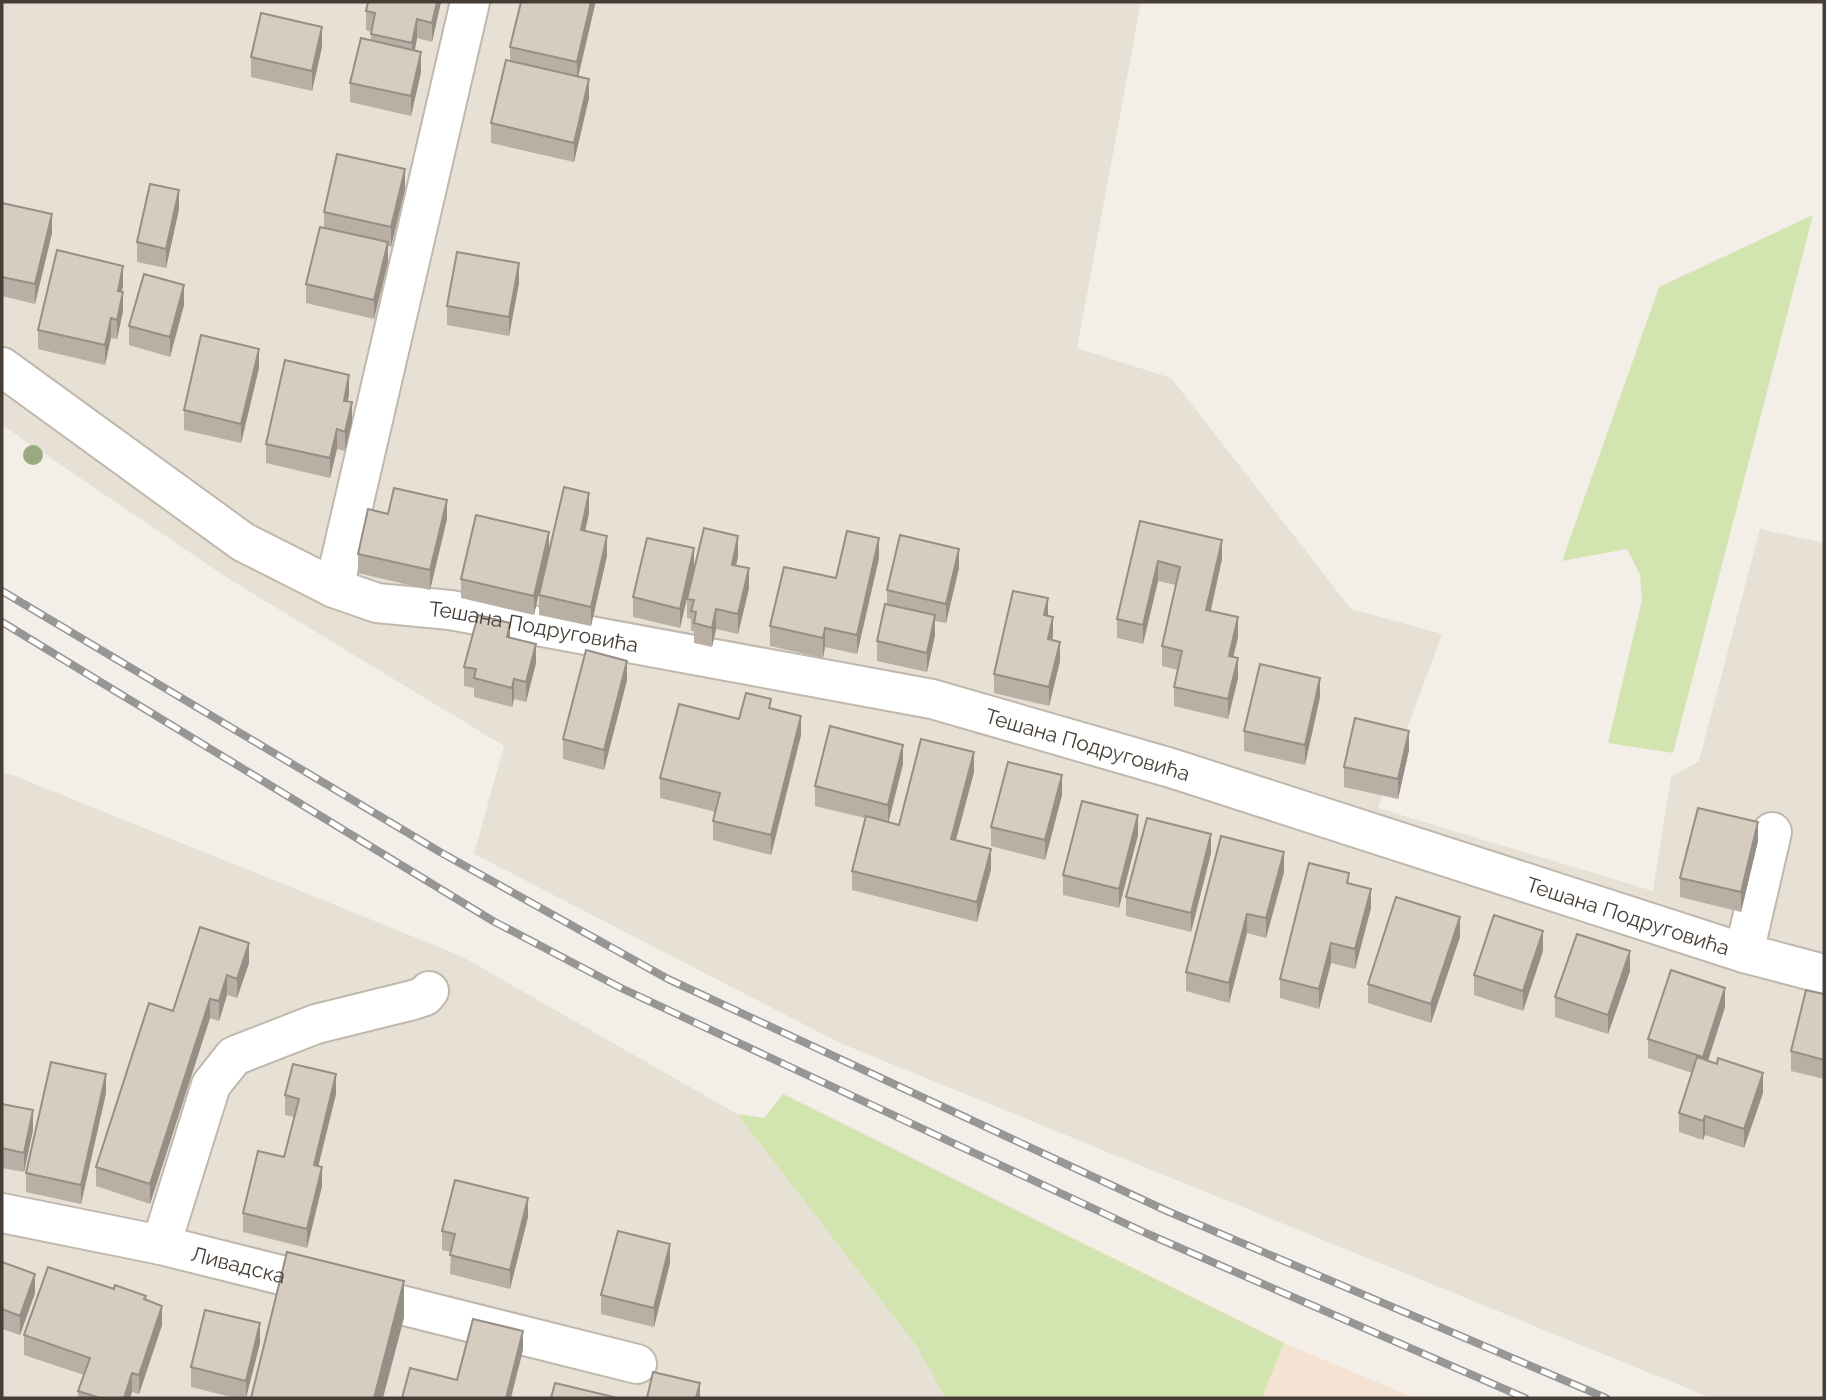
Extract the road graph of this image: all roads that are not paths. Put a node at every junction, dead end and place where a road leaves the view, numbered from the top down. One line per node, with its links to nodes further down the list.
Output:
1 (470, 2): 3 (street)
2 (2, 367): 3 (street, Тешана Подруговића)
3 (334, 588): 5 (street, Тешана Подруговића)
4 (1772, 832): 5 (street)
5 (1744, 953): 6 (street, Тешана Подруговића)
6 (1824, 974)
7 (429, 991): 9 (street)
8 (2, 1213): 9 (street, Ливадска)
9 (161, 1245): 10 (street, Ливадска)
10 (637, 1364)

